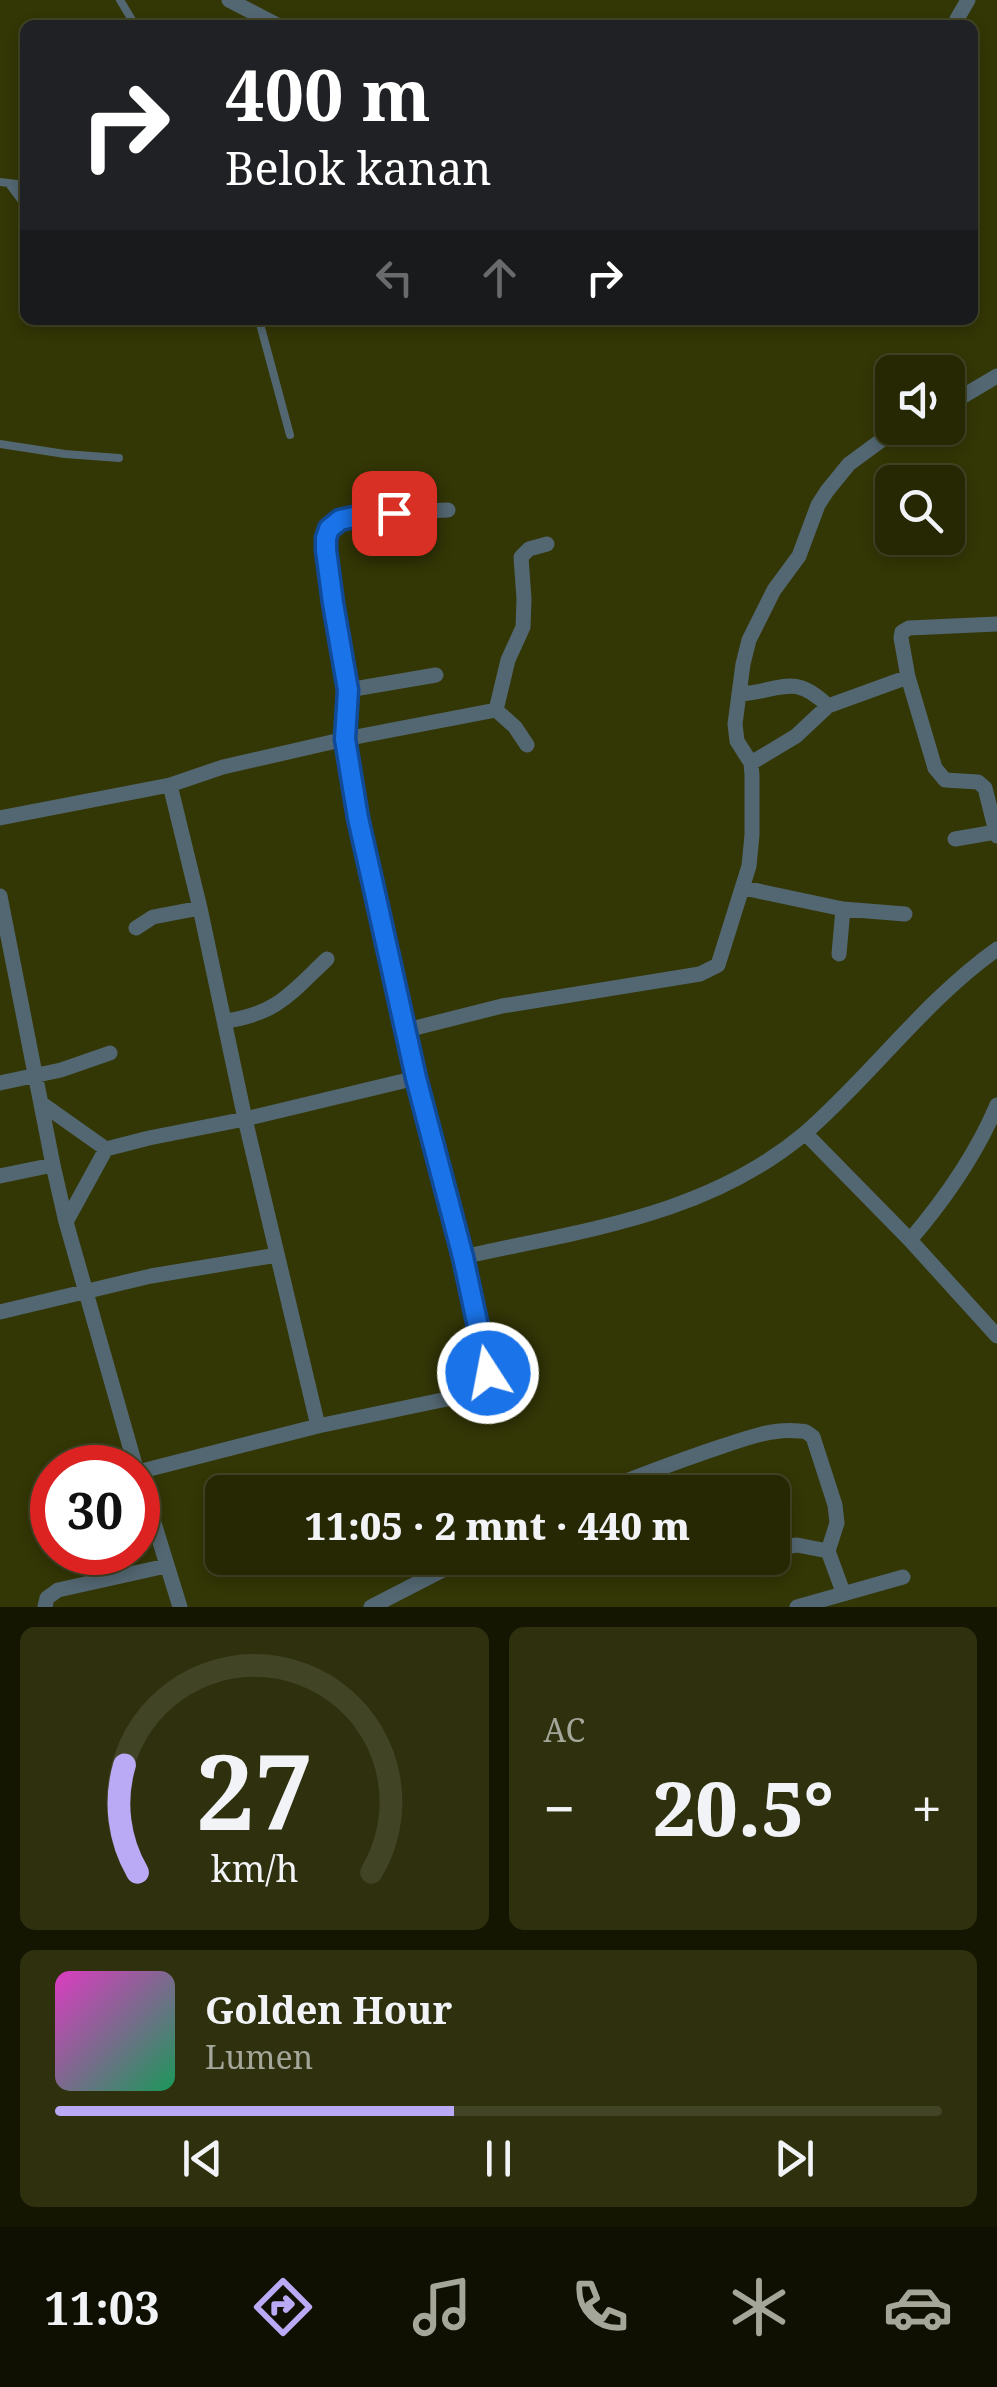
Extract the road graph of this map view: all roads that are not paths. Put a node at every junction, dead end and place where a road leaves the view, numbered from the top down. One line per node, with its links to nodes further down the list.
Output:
1 (229, 0): 4 (street)
2 (968, 0): 3 (street)
3 (957, 19)
4 (267, 20)
5 (0, 182): 6 (lane)
6 (10, 185): 7 (lane); 8 (lane)
7 (20, 185)
8 (20, 198)
9 (260, 325): 12 (lane)
10 (997, 376): 11 (street)
11 (965, 395)
12 (290, 435)
13 (0, 444): 15 (lane)
14 (875, 445): 22 (street)
15 (119, 458)
16 (448, 510): 21 (street)
17 (547, 544): 24 (street)
18 (997, 624): 20 (street)
19 (436, 676): 21 (street)
20 (908, 677): 23 (street); 30 (street)
21 (348, 690): 25 (street)
22 (740, 694): 23 (street); 27 (street)
23 (828, 706): 27 (street)
24 (496, 710): 25 (street); 26 (street)
25 (345, 739): 28 (street); 42 (street)
26 (527, 745)
27 (751, 763): 32 (street)
28 (170, 784): 29 (street); 34 (street)
29 (0, 818)
30 (997, 834): 31 (street)
31 (955, 839)
32 (744, 888): 35 (street); 42 (street)
33 (1, 906): 44 (street)
34 (200, 908): 37 (street); 41 (street)
35 (843, 909): 36 (street); 39 (street)
36 (905, 914)
37 (136, 928)
38 (997, 950): 50 (street)
39 (839, 954)
40 (327, 958): 41 (street)
41 (225, 1021): 49 (street)
42 (407, 1030): 45 (street)
43 (110, 1053): 44 (street)
44 (34, 1076): 46 (street); 47 (street)
45 (416, 1078): 49 (street); 57 (street)
46 (0, 1083)
47 (41, 1102): 51 (street); 52 (street)
48 (997, 1105): 55 (street)
49 (245, 1119): 51 (street); 56 (street)
50 (805, 1133): 55 (street); 57 (street)
51 (106, 1149): 54 (street)
52 (53, 1164): 53 (street); 54 (street)
53 (0, 1176)
54 (66, 1222): 58 (street)
55 (910, 1240): 60 (street)
56 (277, 1256): 58 (street); 61 (street)
57 (463, 1257): 61 (street)
58 (86, 1291): 59 (street); 62 (street)
59 (0, 1312)
60 (997, 1336)
61 (318, 1426): 63 (street)
62 (130, 1445)
63 (160, 1464)
64 (642, 1475): 67 (street)
65 (790, 1545): 67 (street)
66 (160, 1546): 68 (street)
67 (828, 1551): 71 (street)
68 (166, 1566): 72 (street); 73 (street)
69 (433, 1575): 74 (street)
70 (903, 1577): 71 (street)
71 (843, 1592): 75 (street)
72 (45, 1607)
73 (180, 1607)
74 (371, 1607)
75 (797, 1607)

